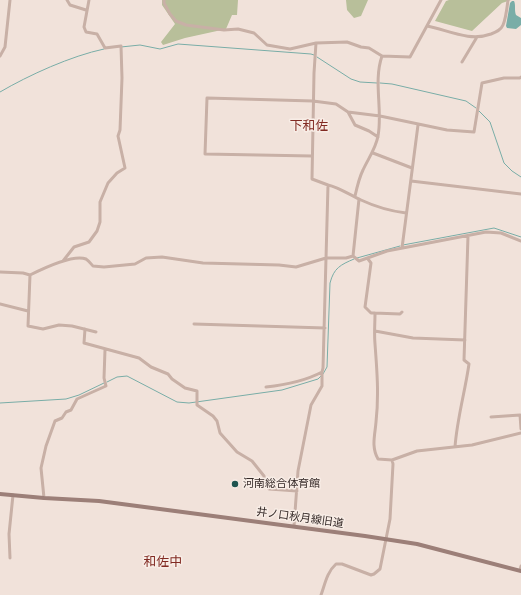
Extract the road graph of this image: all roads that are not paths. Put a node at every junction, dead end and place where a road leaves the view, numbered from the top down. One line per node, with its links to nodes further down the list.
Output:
1 (10, 0): 11 (street)
2 (67, 0): 7 (street)
3 (89, 0): 7 (street)
4 (164, 0): 10 (street)
5 (441, 0): 8 (street)
6 (508, 0): 9 (street)
7 (86, 10): 35 (street)
8 (427, 26): 9 (street); 12 (street)
9 (477, 37): 13 (street)
10 (316, 43): 12 (street); 15 (street)
11 (0, 56)
12 (382, 56): 17 (street)
13 (462, 62)
14 (521, 76): 18 (street)
15 (313, 100): 16 (street); 21 (street); 21 (street)
16 (348, 112): 17 (street); 19 (street)
17 (380, 116): 18 (street); 19 (street)
18 (418, 125): 22 (street)
19 (378, 137): 20 (street)
20 (373, 152): 22 (street); 26 (street)
21 (312, 156): 24 (street)
22 (412, 168): 23 (street)
23 (411, 181): 25 (street); 28 (street)
24 (328, 185): 26 (street); 33 (street)
25 (521, 194)
26 (355, 196): 27 (street)
27 (359, 199): 28 (street); 32 (street)
28 (406, 213): 31 (street)
29 (468, 236): 30 (street); 31 (street); 47 (street)
30 (521, 241)
31 (402, 248): 34 (street)
32 (353, 256): 33 (street); 34 (street)
33 (326, 258): 35 (street); 44 (street)
34 (368, 259): 41 (street)
35 (63, 261): 37 (street)
36 (0, 272): 37 (street)
37 (30, 275): 39 (street)
38 (0, 304): 39 (street)
39 (28, 311): 43 (street)
40 (402, 312): 41 (street)
41 (374, 313): 46 (street)
42 (194, 324): 44 (street)
43 (85, 328): 45 (street); 48 (street)
44 (324, 328): 49 (street)
45 (96, 332)
46 (375, 332): 47 (street); 55 (street)
47 (465, 340): 54 (street)
48 (105, 350): 56 (street); 59 (street)
49 (322, 372): 50 (street); 56 (street)
50 (266, 387)
51 (491, 418): 52 (street)
52 (521, 429)
53 (521, 433): 54 (street)
54 (454, 447): 55 (street)
55 (392, 460): 61 (street)
56 (297, 491): 60 (street)
57 (0, 494): 58 (street, 井ノ口秋月線旧道)
58 (13, 495): 59 (street, 井ノ口秋月線旧道); 62 (street)
59 (44, 498): 60 (street, 井ノ口秋月線旧道)
60 (294, 526): 61 (street, 井ノ口秋月線旧道)
61 (386, 539): 63 (street, 井ノ口秋月線旧道); 64 (street)
62 (10, 558)
63 (521, 569)
64 (321, 595)

